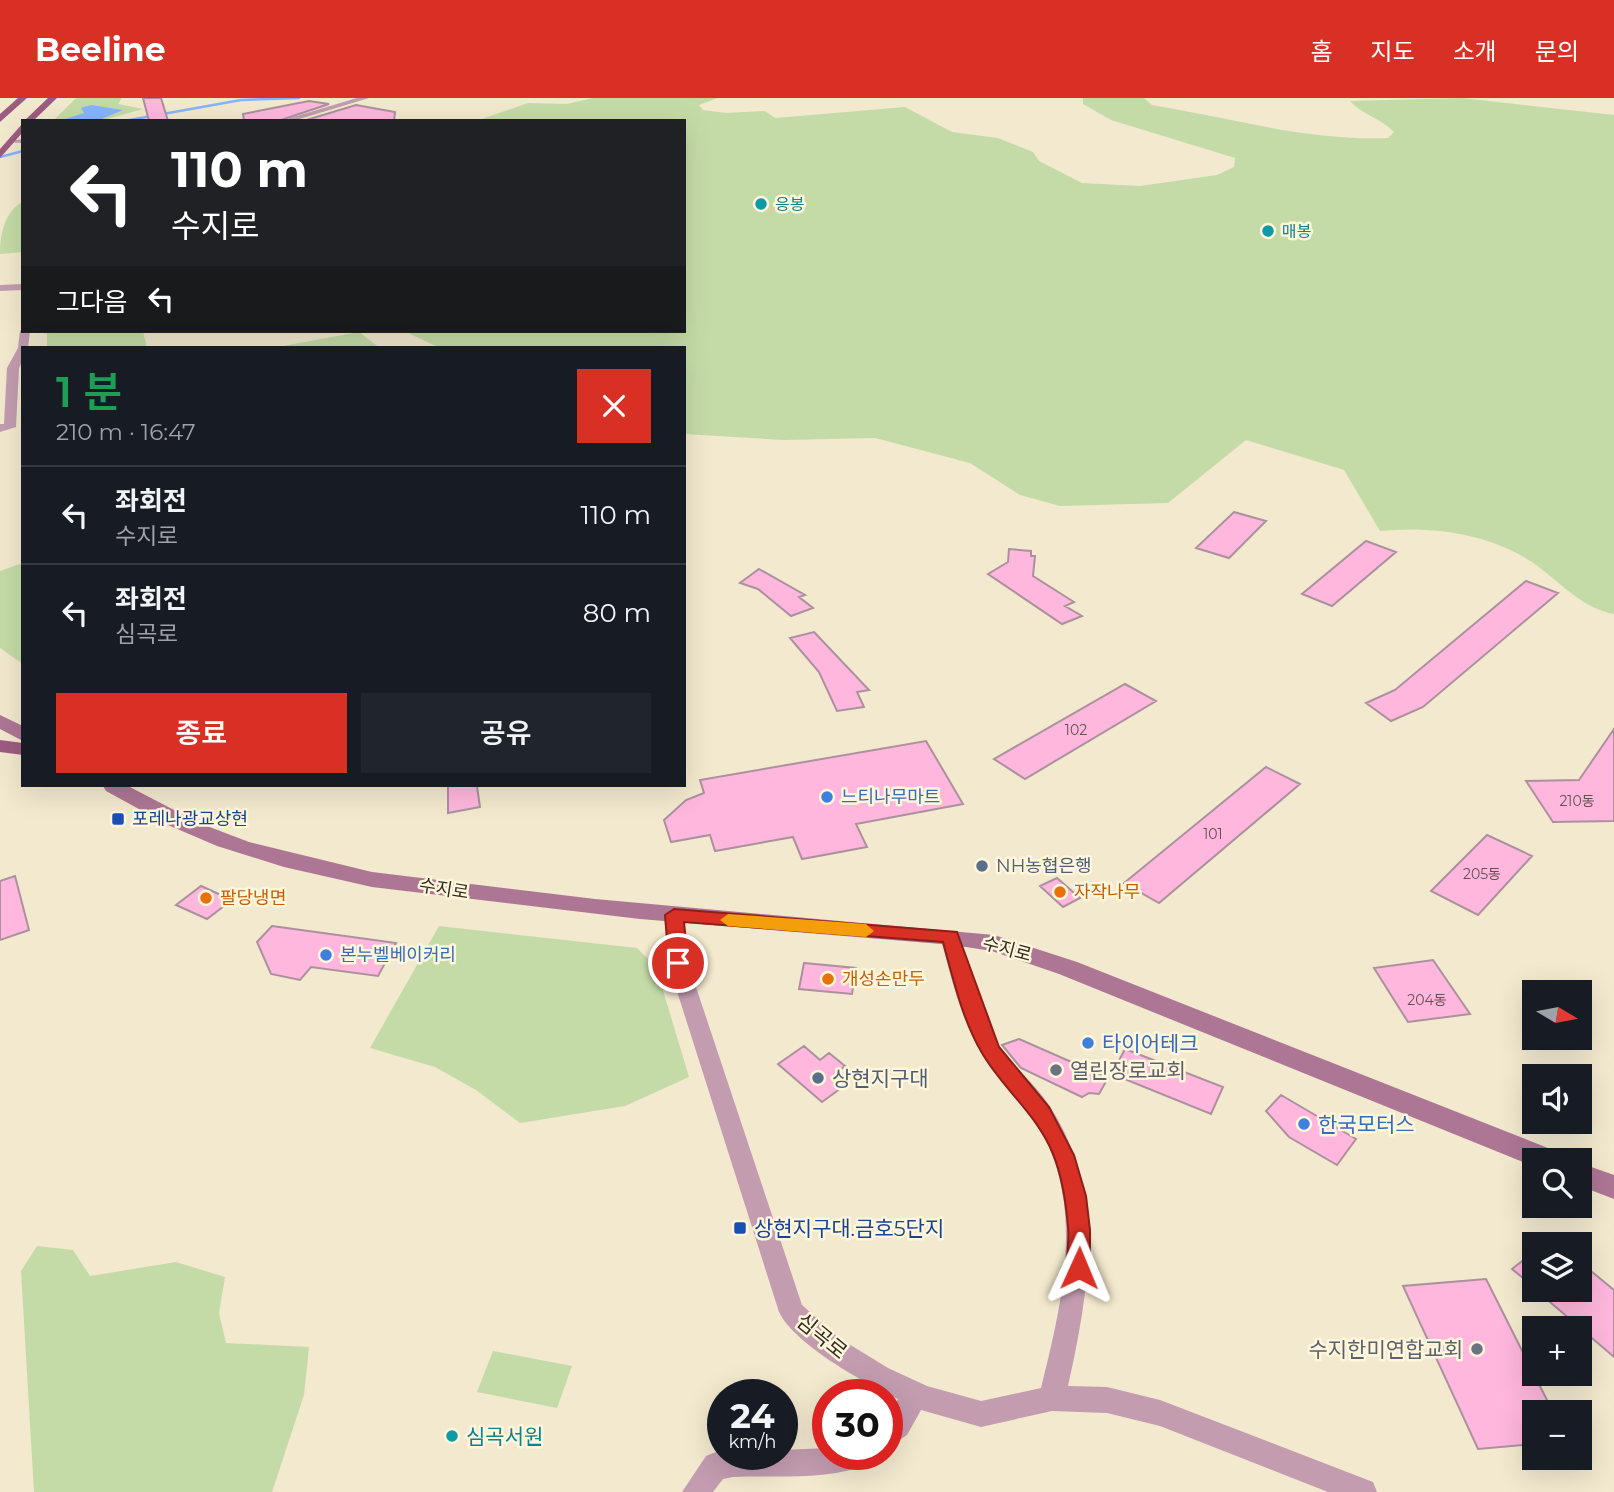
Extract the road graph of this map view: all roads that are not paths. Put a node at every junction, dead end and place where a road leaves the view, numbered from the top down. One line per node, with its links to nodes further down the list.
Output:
1 (23, 98): 4 (main road)
2 (53, 98): 5 (main road)
3 (365, 98): 6 (street)
4 (0, 119)
5 (30, 119)
6 (291, 119)
7 (21, 128): 8 (main road)
8 (5, 141): 9 (main road)
9 (1, 153)
10 (21, 286): 11 (street)
11 (0, 288)
12 (21, 353): 13 (street)
13 (0, 428)
14 (0, 721): 15 (main road)
15 (21, 734)
16 (0, 746): 17 (main road)
17 (21, 749)
18 (115, 787): 19 (main road, 수지로)
19 (674, 915): 20 (main road, 수지로); 24 (street, 심곡로)
20 (950, 937): 21 (main road, 수지로); 25 (street)
21 (1522, 1150)
22 (1592, 1179): 23 (main road)
23 (1614, 1188)
24 (915, 1395): 25 (street, 심곡로); 26 (street)
25 (1052, 1398): 29 (street, 심곡로)
26 (903, 1416)
27 (812, 1462): 28 (street)
28 (696, 1492)
29 (1363, 1492)

